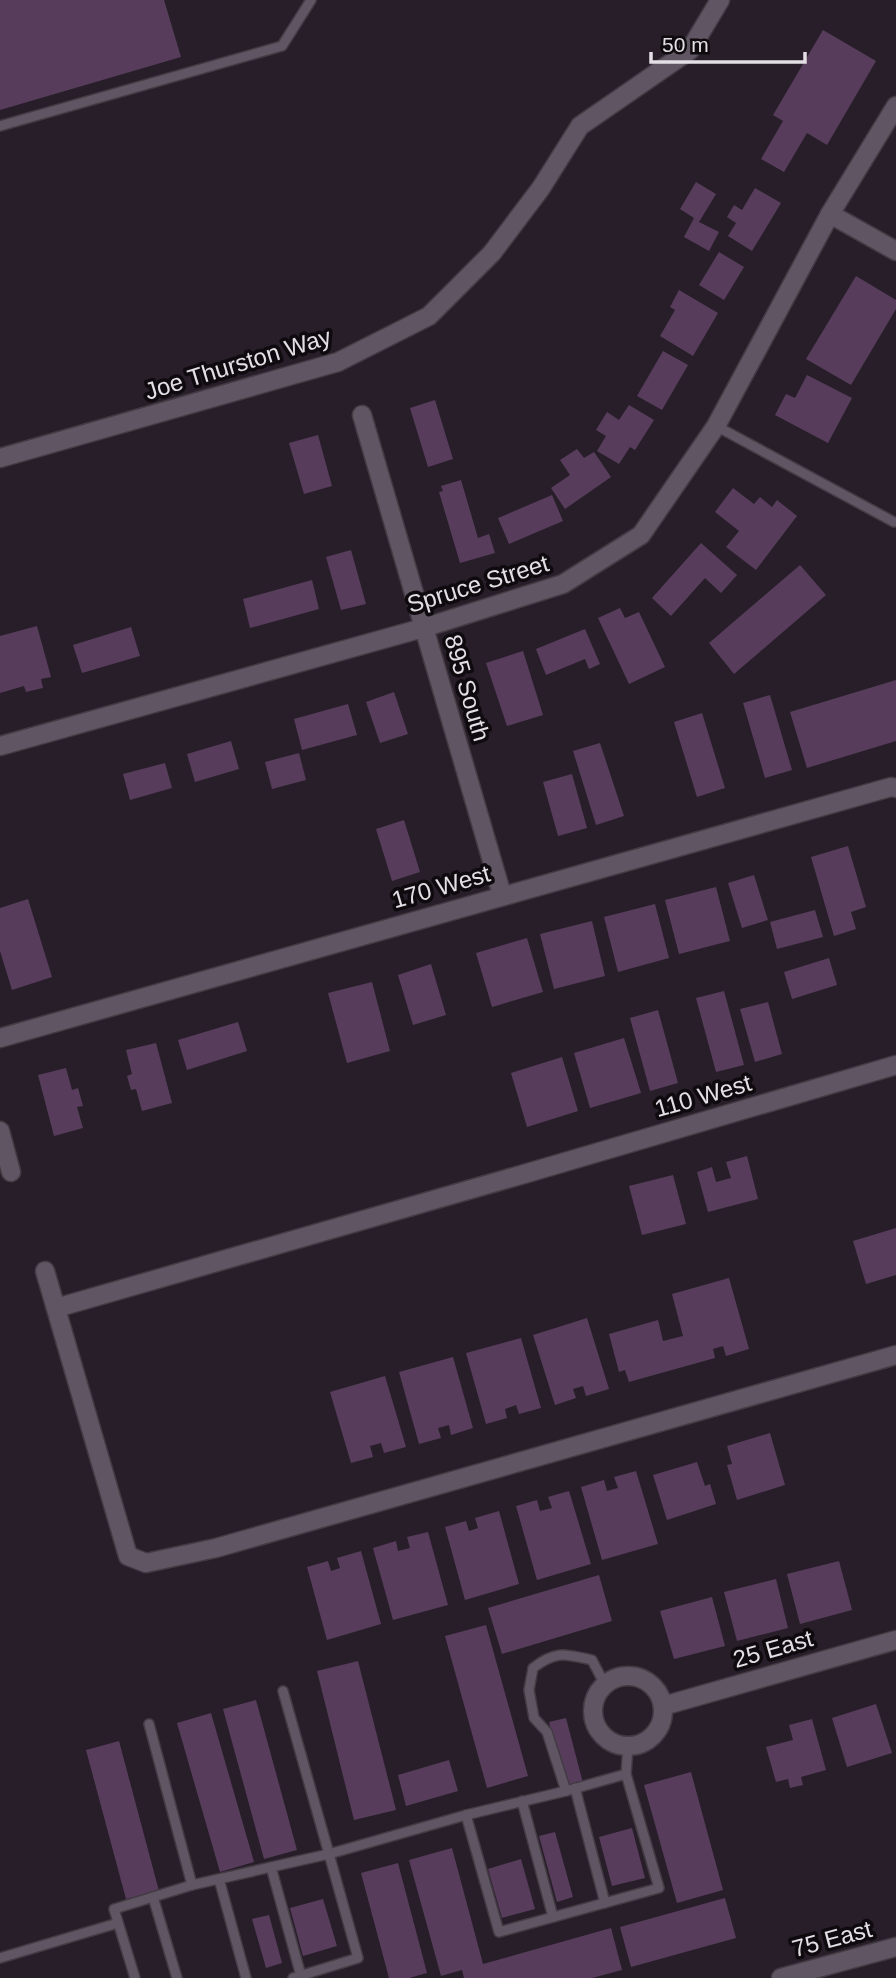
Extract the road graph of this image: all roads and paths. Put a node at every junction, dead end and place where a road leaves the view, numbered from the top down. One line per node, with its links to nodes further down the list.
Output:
1 (311, 0): 4 (lane)
2 (720, 0): 9 (street, Joe Thurston Way)
3 (896, 106): 5 (street, Spruce Street)
4 (0, 126)
5 (830, 214): 6 (street); 8 (street, Spruce Street)
6 (896, 251)
7 (362, 415): 11 (street, 895 South)
8 (716, 426): 10 (lane); 11 (street, Spruce Street)
9 (0, 458)
10 (894, 522)
11 (424, 628): 12 (street, Spruce Street); 14 (street, 895 South)
12 (0, 746)
13 (896, 788): 14 (street, 170 West)
14 (502, 895): 15 (street, 170 West)
15 (0, 1038)
16 (896, 1065): 20 (street, 110 West)
17 (0, 1131): 18 (street)
18 (12, 1172)
19 (45, 1271): 20 (street)
20 (56, 1308): 21 (street)
21 (896, 1355)
22 (896, 1640): 25 (street, 25 East)
23 (605, 1685): 25 (street); 27 (street); 29 (lane)
24 (283, 1691): 32 (lane)
25 (663, 1706): 27 (street)
26 (149, 1724): 35 (lane)
27 (628, 1747): 28 (lane)
28 (626, 1774): 29 (lane); 37 (lane)
29 (571, 1789): 30 (lane); 37 (lane)
30 (522, 1801): 31 (lane); 38 (lane)
31 (466, 1815): 32 (lane); 38 (lane)
32 (329, 1854): 33 (lane); 42 (lane)
33 (271, 1867): 34 (lane); 42 (lane)
34 (219, 1879): 35 (lane); 45 (lane)
35 (192, 1885): 36 (lane)
36 (153, 1897): 39 (lane); 44 (lane)
37 (605, 1903): 38 (lane)
38 (553, 1917)
39 (118, 1923): 41 (lane); 43 (lane)
40 (896, 1947): 46 (street, 75 East)
41 (0, 1958)
42 (297, 1977)
43 (135, 1978)
44 (177, 1978)
45 (246, 1978)
46 (781, 1978)

